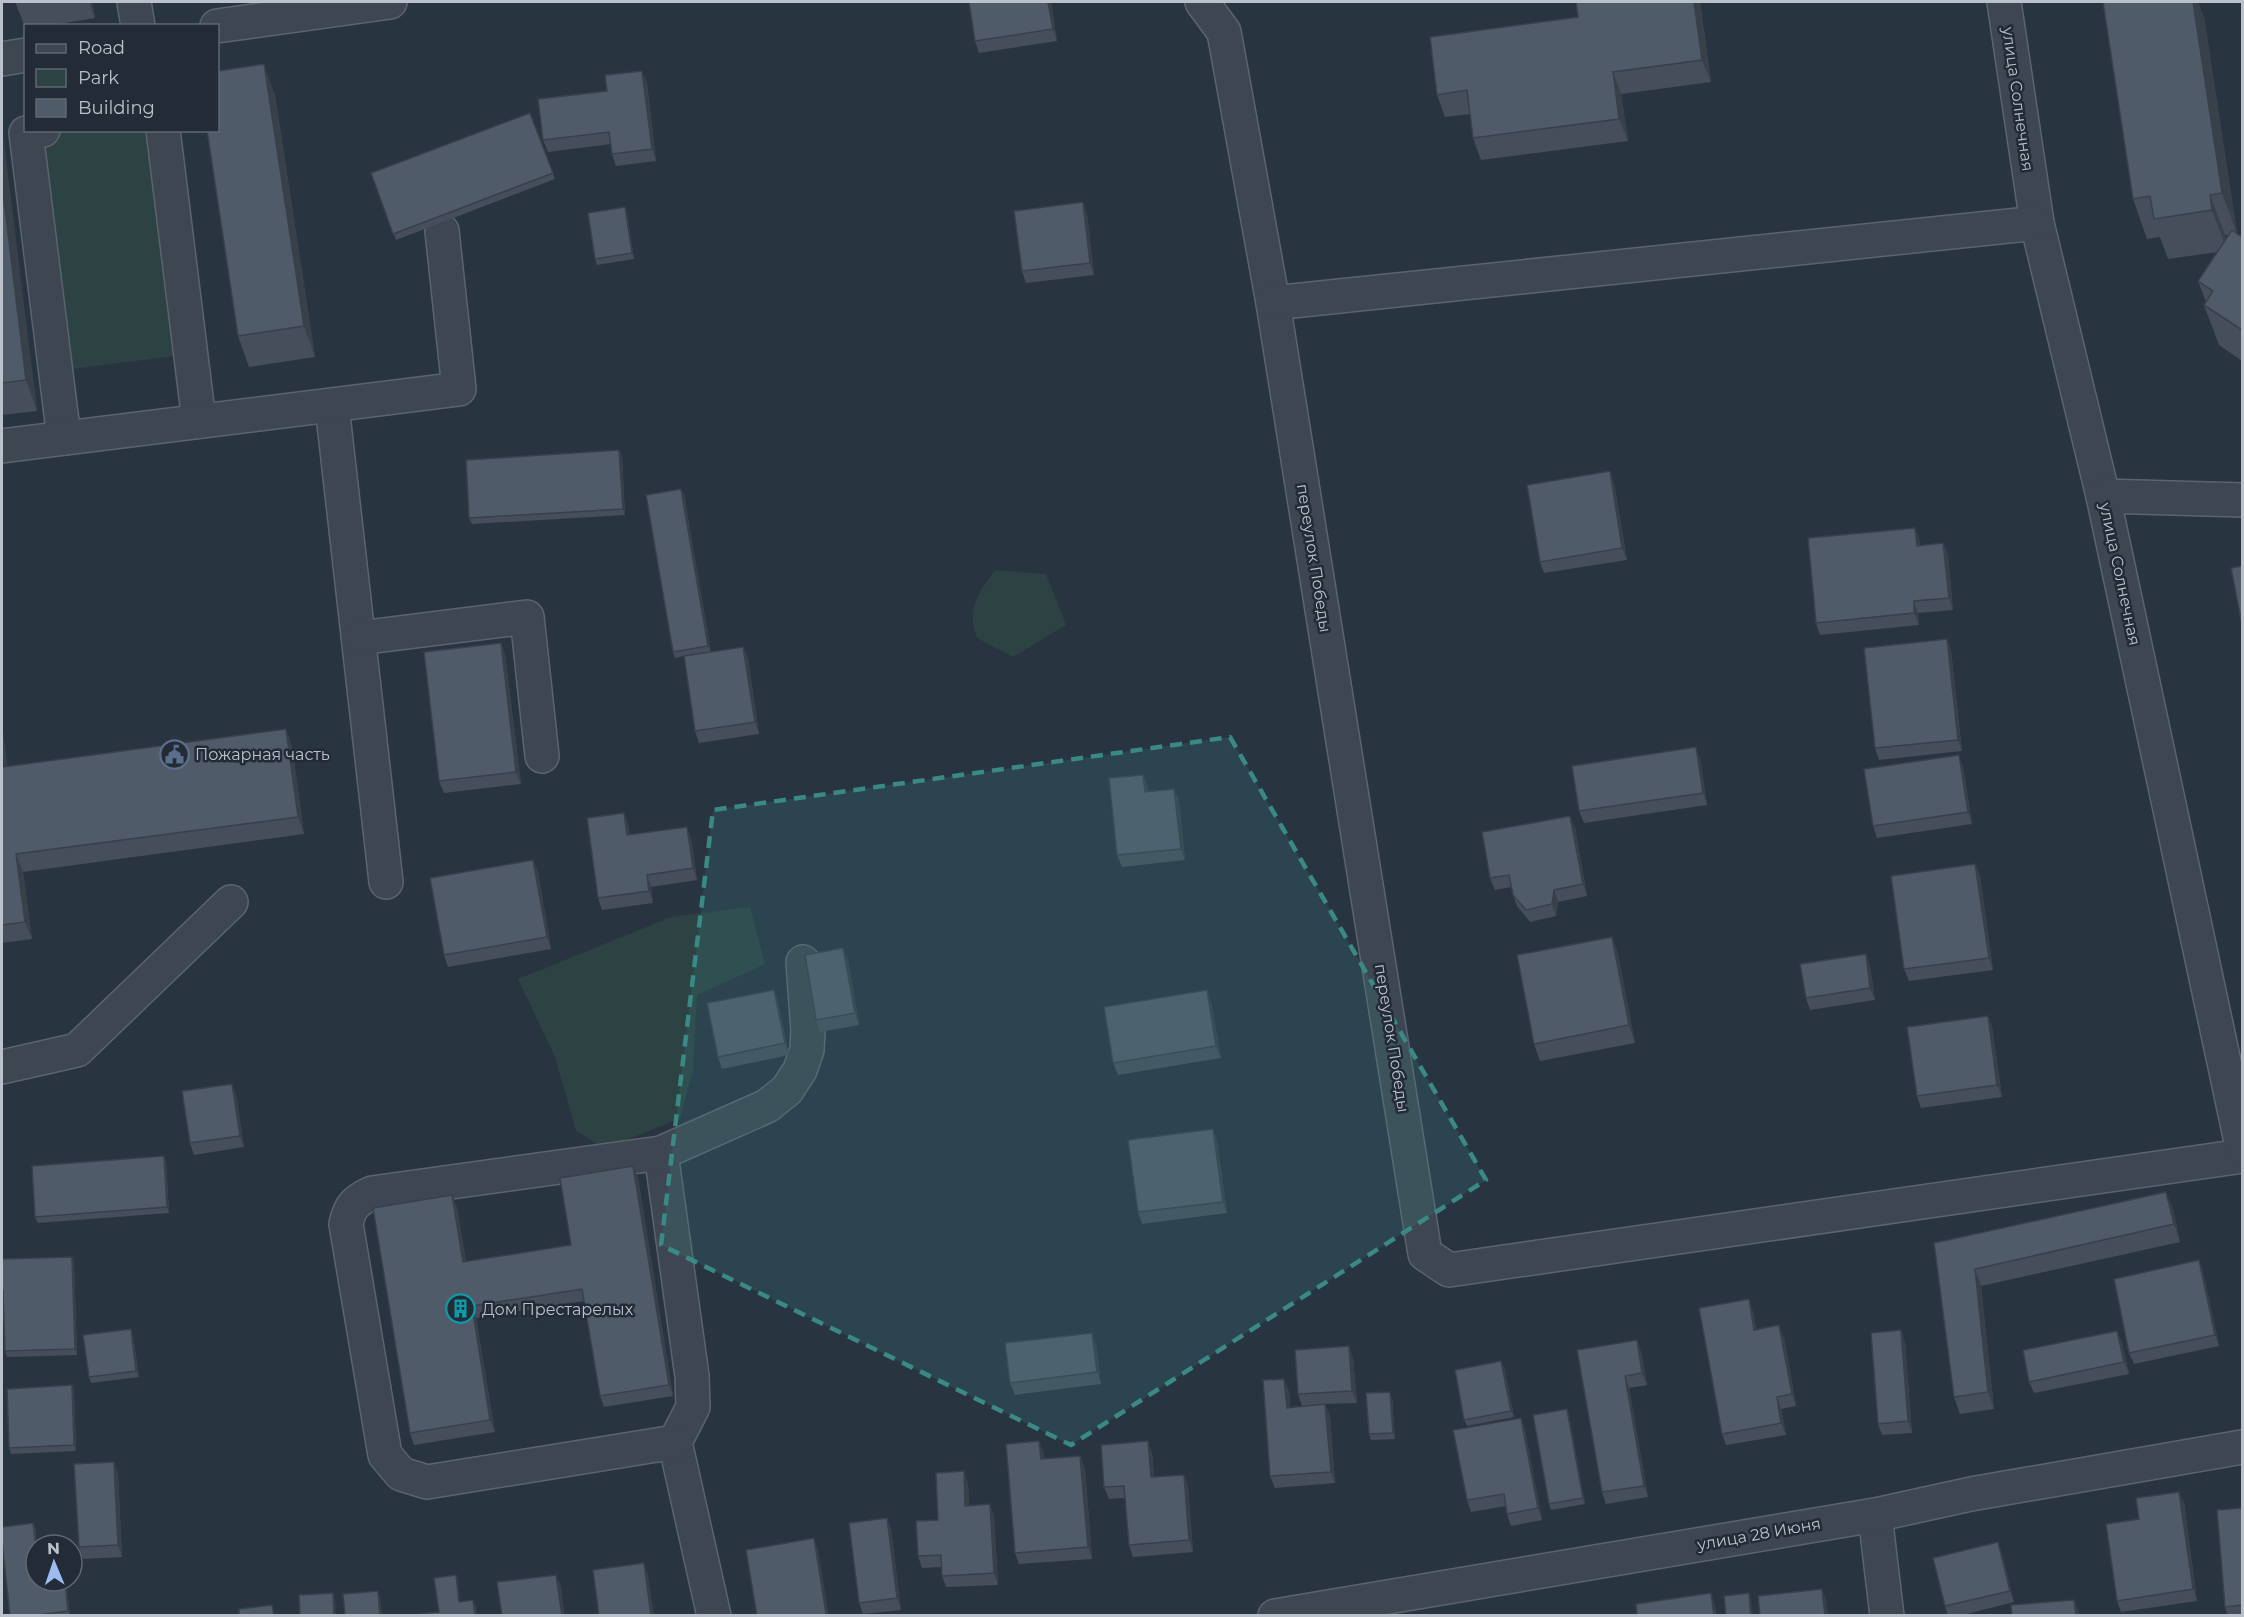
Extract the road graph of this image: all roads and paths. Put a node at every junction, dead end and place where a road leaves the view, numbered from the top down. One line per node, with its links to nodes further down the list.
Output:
1 (134, 2): 5 (street)
2 (1202, 2): 13 (street, переулок Победы)
3 (2004, 2): 11 (street, улица Солнечная)
4 (370, 3): 6 (street)
5 (138, 24)
6 (219, 26)
7 (24, 55): 8 (street)
8 (2, 59)
9 (32, 132): 16 (street)
10 (163, 132): 15 (street)
11 (2037, 223): 13 (street); 18 (street, улица Солнечная)
12 (442, 231): 14 (street)
13 (1273, 303): 28 (street, переулок Победы)
14 (332, 406): 15 (street); 20 (street)
15 (199, 421): 16 (street)
16 (64, 438): 17 (street)
17 (2, 446)
18 (2103, 496): 19 (street); 26 (street, улица Солнечная)
19 (2242, 500)
20 (359, 638): 21 (street); 22 (street)
21 (542, 756)
22 (386, 882)
23 (231, 902): 25 (street)
24 (803, 962): 27 (street)
25 (2, 1067)
26 (2242, 1146)
27 (661, 1153): 29 (street); 29 (street)
28 (2242, 1156)
29 (675, 1442): 32 (street)
30 (2242, 1447): 31 (street, улица 28 Июня)
31 (1875, 1515): 33 (street, улица 28 Июня); 34 (street)
32 (714, 1616)
33 (1275, 1616)
34 (1887, 1616)

